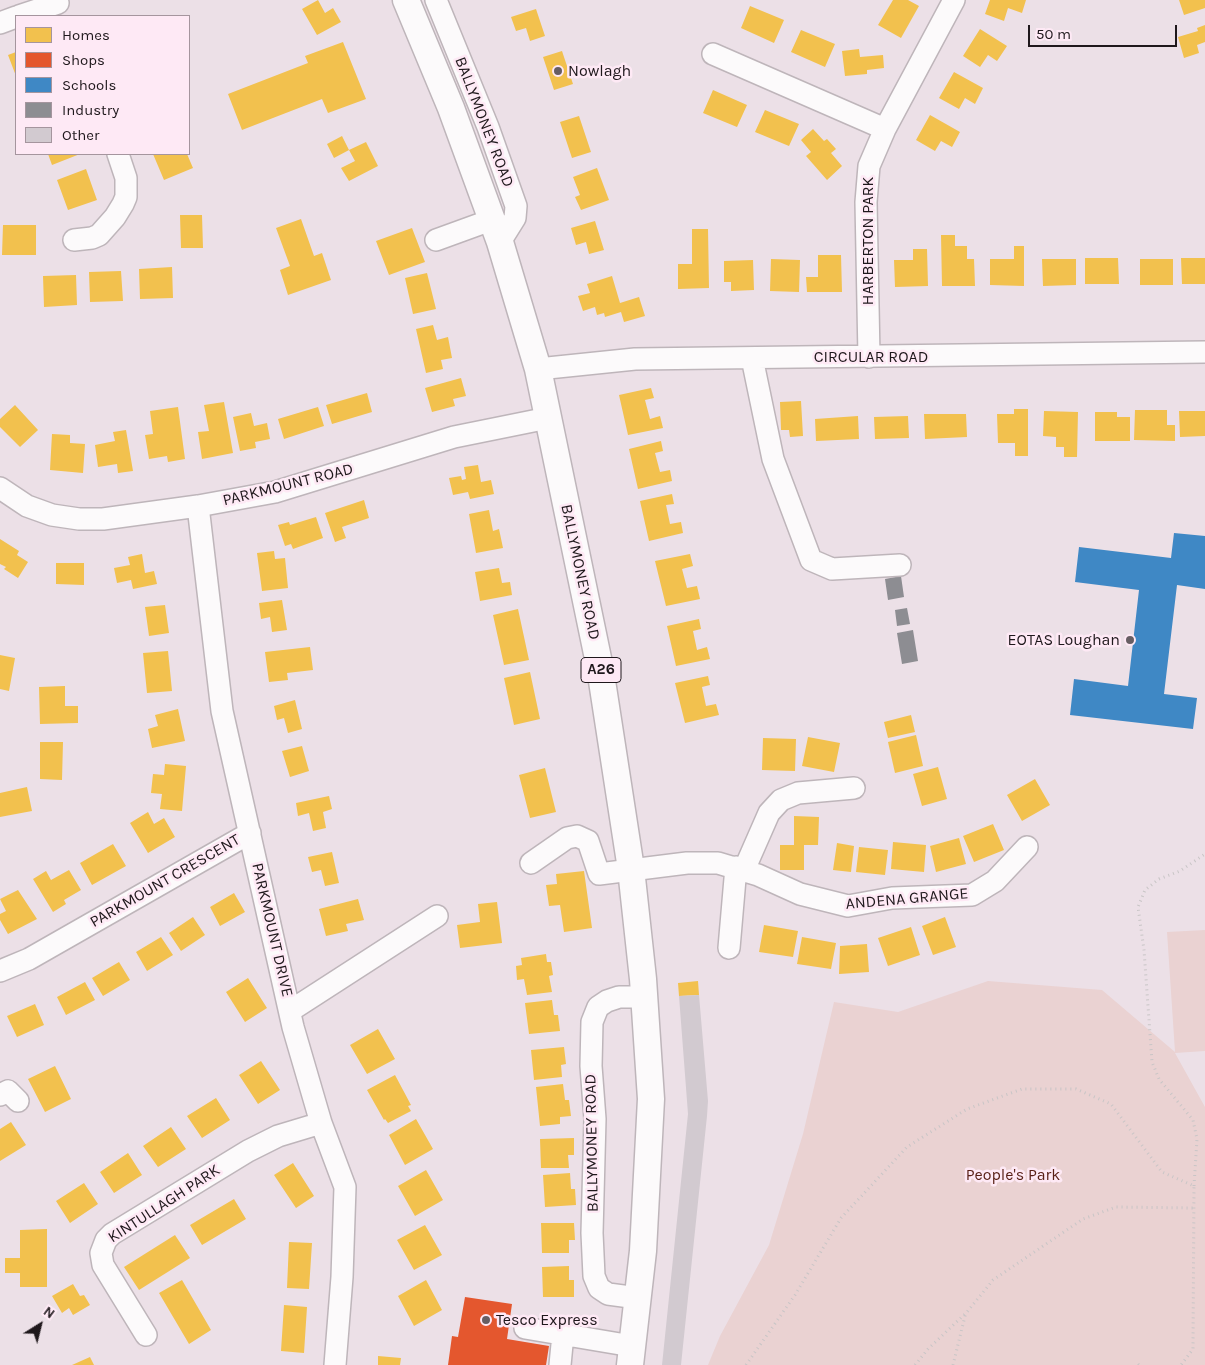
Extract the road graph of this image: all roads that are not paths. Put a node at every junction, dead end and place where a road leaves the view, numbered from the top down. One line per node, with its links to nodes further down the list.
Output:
1 (406, 0): 11 (main road, BALLYMONEY ROAD / A26)
2 (436, 0): 11 (street, BALLYMONEY ROAD)
3 (954, 0): 9 (street, HARBERTON PARK)
4 (60, 7): 5 (street)
5 (26, 15)
6 (15, 18): 7 (street)
7 (0, 23)
8 (713, 54): 9 (street)
9 (885, 129): 15 (street, HARBERTON PARK)
10 (118, 155): 12 (street)
11 (495, 231): 13 (street); 17 (main road, BALLYMONEY ROAD / A26)
12 (74, 240)
13 (436, 240)
14 (1205, 352): 15 (street, CIRCULAR ROAD)
15 (868, 357): 16 (street, CIRCULAR ROAD)
16 (752, 358): 17 (street, CIRCULAR ROAD); 21 (street)
17 (538, 369): 18 (main road, BALLYMONEY ROAD / A26)
18 (548, 418): 20 (street, PARKMOUNT ROAD); 26 (main road, BALLYMONEY ROAD / A26)
19 (0, 488): 20 (street, PARKMOUNT ROAD)
20 (198, 506): 23 (street, PARKMOUNT CRESCENT)
21 (900, 565)
22 (854, 788): 27 (street)
23 (250, 833): 30 (street, PARKMOUNT CRESCENT); 32 (street, PARKMOUNT DRIVE)
24 (1027, 847): 27 (street, ANDENA GRANGE)
25 (531, 864): 26 (street, ANDENA GRANGE)
26 (631, 869): 27 (street, ANDENA GRANGE); 31 (main road, BALLYMONEY ROAD / A26)
27 (740, 869): 29 (street)
28 (437, 916): 32 (street)
29 (729, 948)
30 (0, 971)
31 (644, 997): 34 (main road, BALLYMONEY ROAD / A26); 34 (street, BALLYMONEY ROAD)
32 (292, 1019): 33 (street)
33 (321, 1123): 37 (street, KINTULLAGH PARK); 39 (street)
34 (638, 1298): 38 (main road, BALLYMONEY ROAD / A26)
35 (525, 1328): 36 (street)
36 (564, 1334): 38 (street); 40 (street)
37 (146, 1335)
38 (631, 1355)
39 (335, 1365)
40 (560, 1365)

